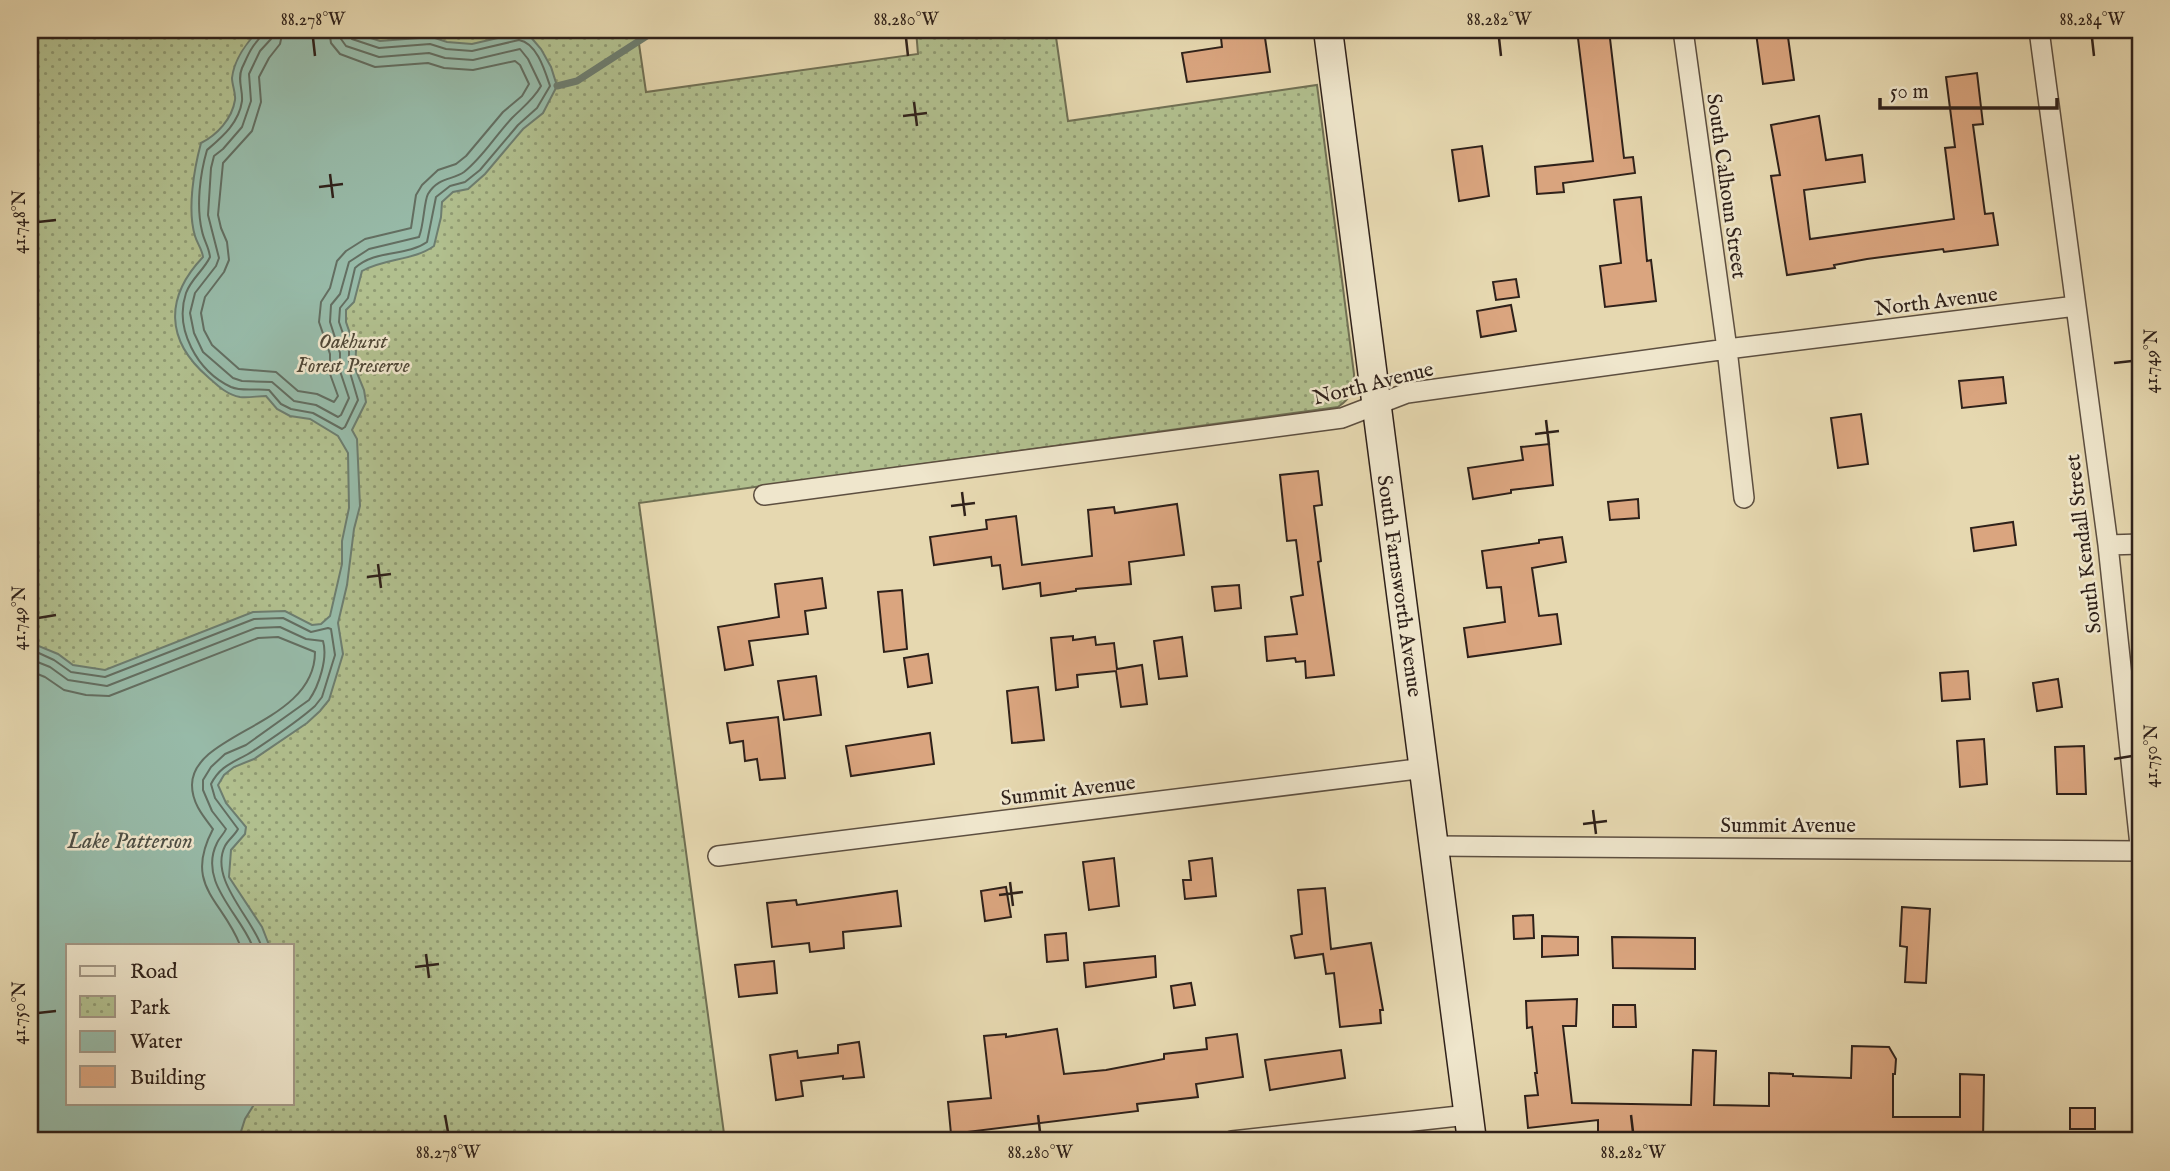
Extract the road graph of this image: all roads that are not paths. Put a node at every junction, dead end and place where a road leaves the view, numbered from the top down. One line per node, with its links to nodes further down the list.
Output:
1 (1328, 30): 6 (street, South Farnsworth Avenue)
2 (1683, 30): 5 (street, South Calhoun Street)
3 (2039, 30): 4 (street, South Kendall Street)
4 (2076, 306): 5 (street, North Avenue); 10 (street, South Kendall Street)
5 (1727, 349): 6 (street, North Avenue); 8 (street, South Calhoun Street)
6 (1376, 404): 7 (street, North Avenue); 11 (street, South Farnsworth Avenue)
7 (764, 495)
8 (1744, 498)
9 (2140, 544): 10 (street)
10 (2108, 545): 12 (street, South Kendall Street)
11 (1425, 768): 13 (street, South Farnsworth Avenue); 15 (street, Summit Avenue)
12 (2140, 845)
13 (1435, 846): 14 (street, Summit Avenue); 16 (street, South Farnsworth Avenue)
14 (2140, 851)
15 (718, 856)
16 (1470, 1128): 17 (street)
17 (1232, 1141)

